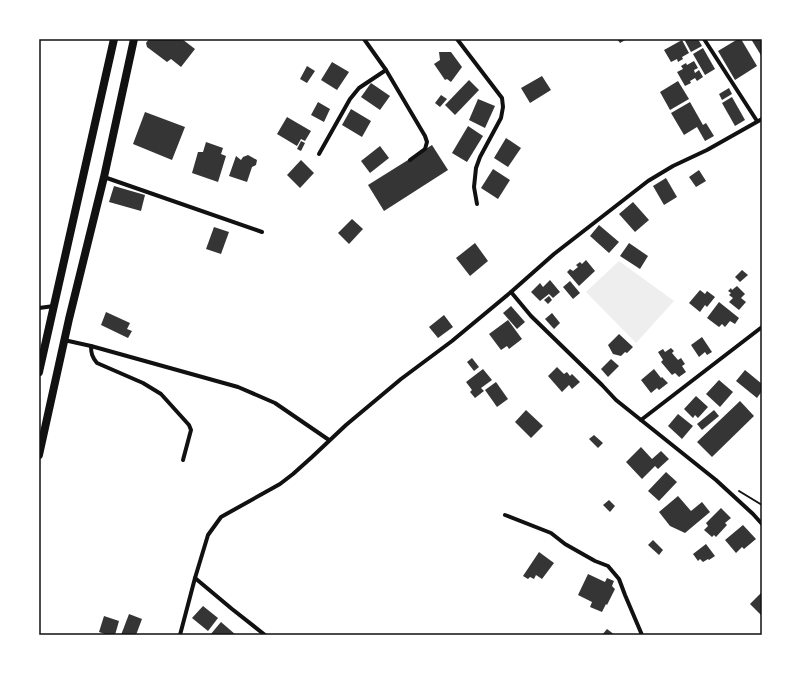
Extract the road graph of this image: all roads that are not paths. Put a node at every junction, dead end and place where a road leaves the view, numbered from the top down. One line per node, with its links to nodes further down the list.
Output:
1 (114, 39): 15 (main road)
2 (134, 39): 11 (main road)
3 (364, 39): 6 (street)
4 (457, 39): 12 (street)
5 (704, 39): 8 (street)
6 (386, 70): 9 (street); 10 (street)
7 (762, 119): 8 (street)
8 (757, 121): 14 (street)
9 (319, 154)
10 (410, 160)
11 (104, 177): 13 (street); 18 (main road)
12 (477, 204)
13 (262, 232)
14 (511, 292): 21 (street); 22 (street)
15 (54, 306): 16 (street); 20 (main road)
16 (39, 308)
17 (762, 326): 21 (street)
18 (64, 340): 19 (street); 23 (main road)
19 (91, 346): 22 (street); 24 (street)
20 (39, 372)
21 (642, 420): 26 (street)
22 (329, 440): 27 (street)
23 (39, 455)
24 (183, 460)
25 (505, 515): 30 (street)
26 (762, 524)
27 (195, 578): 28 (street); 29 (street)
28 (180, 635)
29 (265, 635)
30 (642, 635)

